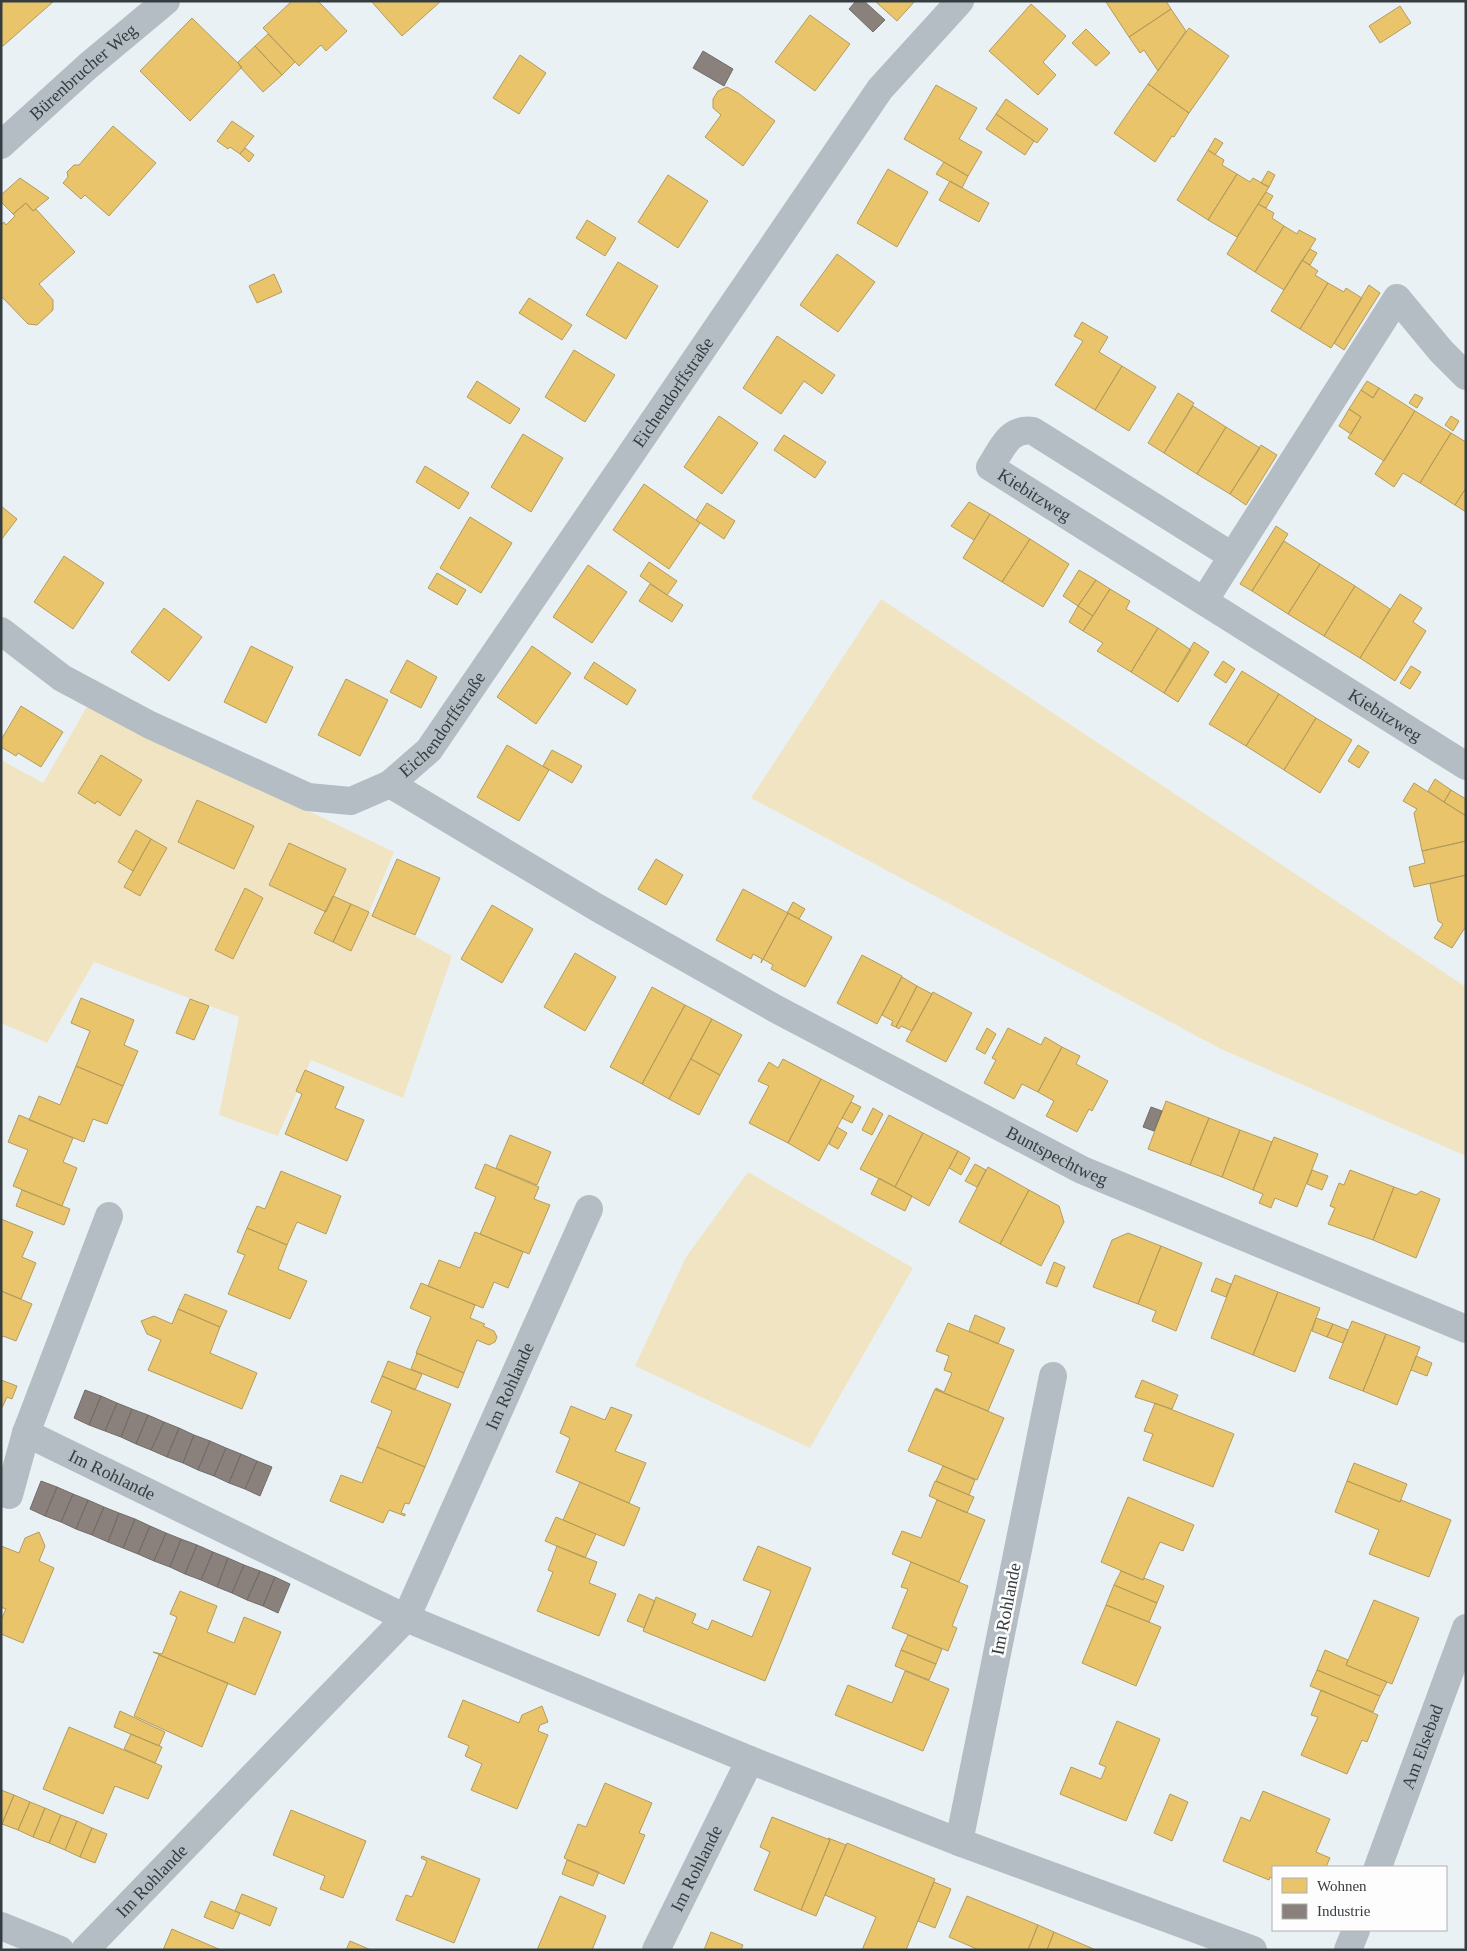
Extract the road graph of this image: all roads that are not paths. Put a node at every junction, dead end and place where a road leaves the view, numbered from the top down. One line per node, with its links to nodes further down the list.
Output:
1 (166, 1): 3 (street, Bürenbrucher Weg)
2 (960, 1): 9 (street, Eichendorffstraße)
3 (1, 145)
4 (1466, 376): 5 (street)
5 (1232, 556): 6 (street); 6 (street, Kiebitzweg)
6 (1204, 601): 8 (street, Kiebitzweg)
7 (1, 631): 9 (street, Eichendorffstraße)
8 (1466, 766)
9 (390, 784): 10 (street, Eichendorffstraße)
10 (666, 946): 13 (street, Buntspechtweg)
11 (589, 1209): 17 (street, Im Rohlande)
12 (109, 1216): 15 (street)
13 (1466, 1328)
14 (1053, 1376): 20 (street, Im Rohlande)
15 (26, 1433): 16 (street); 17 (street, Im Rohlande)
16 (1, 1492)
17 (406, 1618): 19 (street, Im Rohlande); 25 (street, Im Rohlande)
18 (1466, 1628): 21 (street, Am Elsebad)
19 (750, 1760): 20 (street, Im Rohlande); 26 (street, Im Rohlande)
20 (959, 1842): 27 (street, Im Rohlande)
21 (1378, 1866)
22 (1, 1926): 24 (street)
23 (1356, 1931): 28 (street)
24 (60, 1950)
25 (85, 1950)
26 (656, 1950)
27 (1253, 1950)
28 (1348, 1950)

